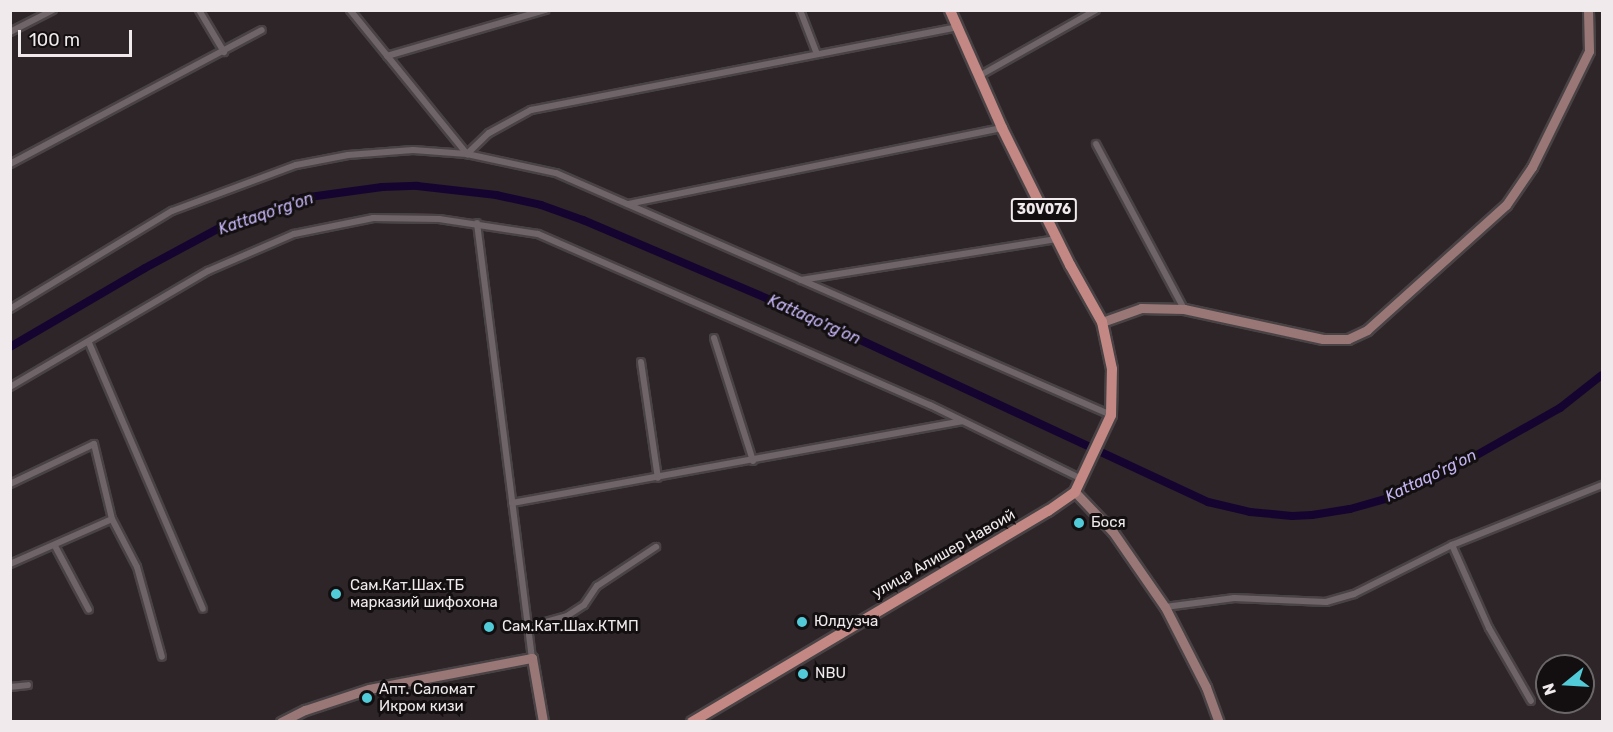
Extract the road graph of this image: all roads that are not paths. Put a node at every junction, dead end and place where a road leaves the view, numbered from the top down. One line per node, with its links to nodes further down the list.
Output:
1 (53, 10): 11 (street)
2 (199, 10): 12 (street)
3 (350, 10): 14 (street)
4 (545, 10): 14 (street)
5 (800, 10): 13 (street)
6 (950, 10): 9 (main road, 30V076)
7 (1096, 10): 15 (street)
8 (1588, 10): 25 (street)
9 (957, 27): 13 (street); 15 (main road, 30V076)
10 (262, 30): 12 (street)
11 (10, 32)
12 (224, 51): 19 (street)
13 (817, 54): 18 (street)
14 (387, 56): 18 (street)
15 (979, 76): 16 (main road, 30V076)
16 (1002, 128): 20 (street); 22 (main road, 30V076)
17 (1096, 144): 25 (street)
18 (467, 154): 20 (street); 24 (street)
19 (10, 164)
20 (627, 204): 23 (street)
21 (477, 223): 28 (street); 32 (street); 39 (street)
22 (1059, 239): 23 (street); 26 (main road, 30V076)
23 (800, 280): 31 (street)
24 (10, 309)
25 (1184, 309): 26 (street)
26 (1102, 322): 31 (main road, 30V076)
27 (714, 338): 33 (street)
28 (89, 343): 30 (street); 46 (street)
29 (641, 362): 34 (street)
30 (10, 387)
31 (1111, 415): 35 (main road, 30V076)
32 (963, 421): 33 (street); 35 (street)
33 (753, 461): 34 (street)
34 (658, 478): 39 (street)
35 (1082, 480): 38 (main road, улица Алишер Навоий / 30V076)
36 (10, 484): 40 (street)
37 (1602, 485): 41 (street)
38 (1075, 492): 45 (street); 56 (main road, улица Алишер Навоий)
39 (512, 503): 48 (street)
40 (112, 519): 42 (street); 49 (street)
41 (1452, 545): 45 (street); 53 (street)
42 (54, 546): 44 (street); 47 (street)
43 (656, 547): 48 (street)
44 (10, 564)
45 (1165, 607): 57 (street)
46 (203, 609)
47 (89, 610)
48 (528, 627): 50 (street)
49 (162, 657)
50 (532, 658): 54 (street); 55 (street)
51 (28, 685): 52 (street)
52 (10, 687)
53 (1531, 701)
54 (281, 722)
55 (543, 722)
56 (692, 722)
57 (1219, 722)

